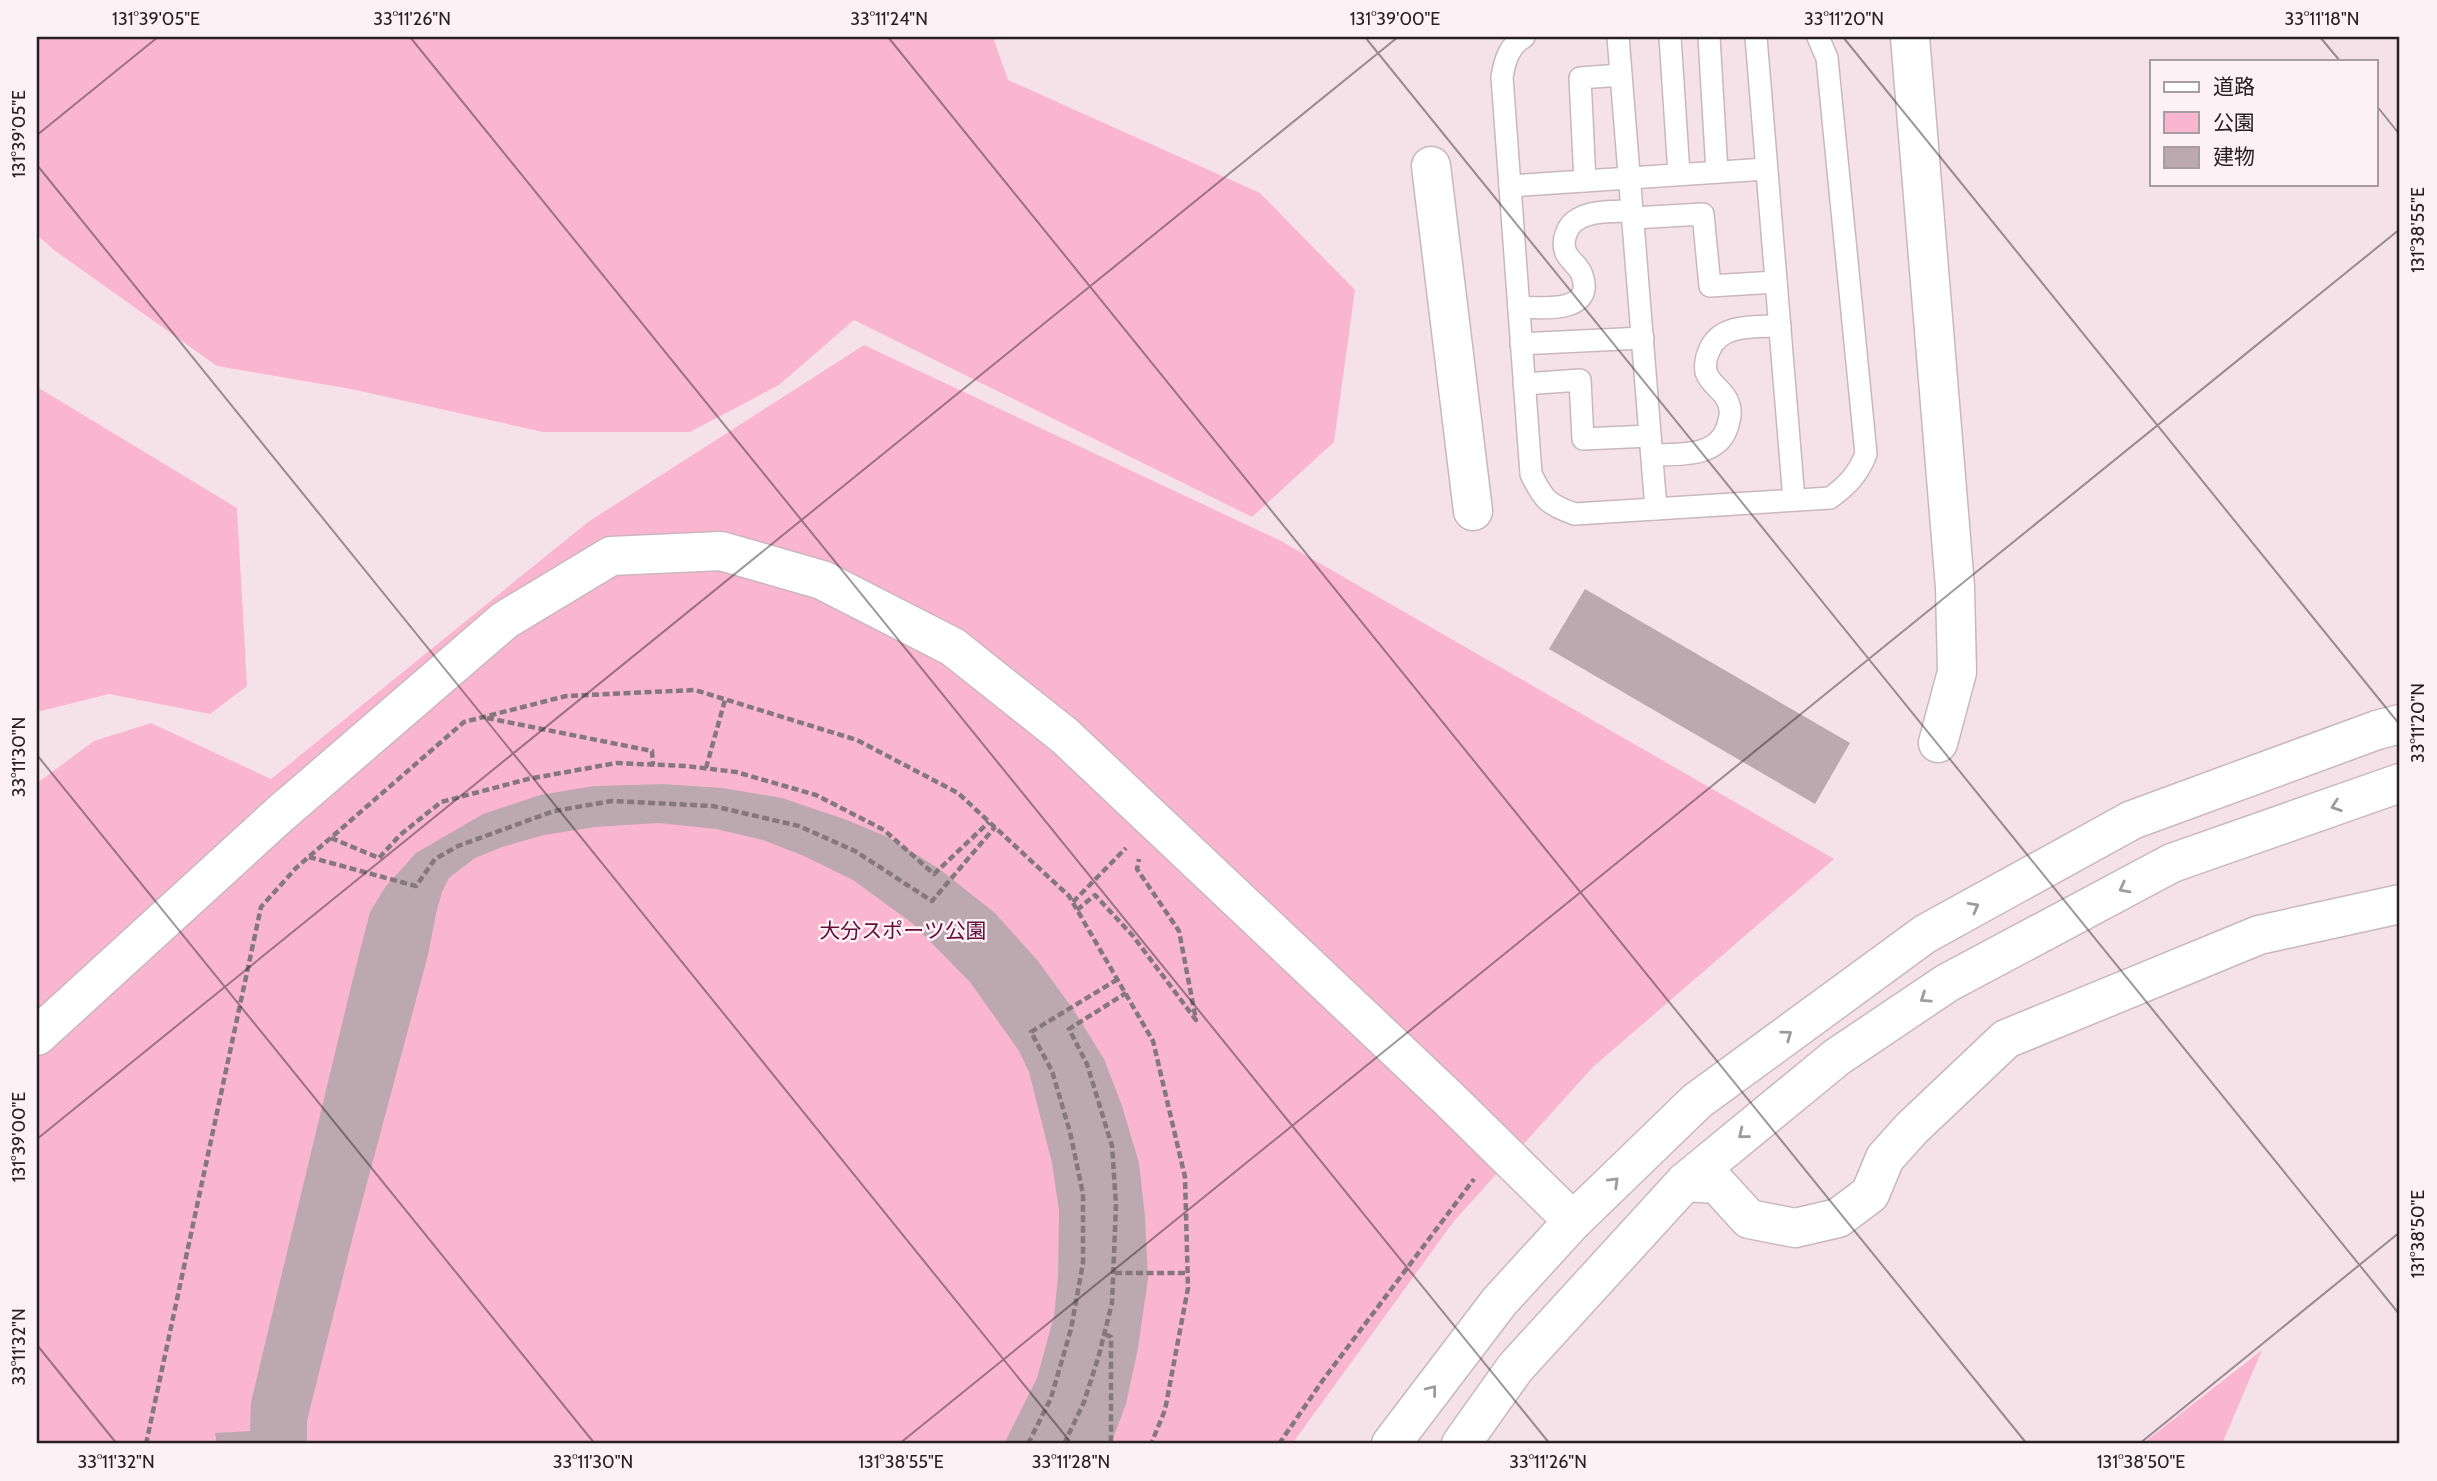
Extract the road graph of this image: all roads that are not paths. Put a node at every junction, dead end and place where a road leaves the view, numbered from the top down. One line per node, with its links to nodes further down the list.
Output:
1 (1524, 37): 15 (lane)
2 (1618, 37): 8 (lane)
3 (1670, 37): 12 (lane)
4 (1709, 37): 11 (lane)
5 (1756, 37): 10 (lane)
6 (1818, 37): 24 (lane)
7 (1910, 37): 28 (street)
8 (1621, 75): 13 (lane); 14 (lane)
9 (1431, 166): 26 (street)
10 (1766, 169): 11 (lane); 17 (lane)
11 (1717, 172): 12 (lane)
12 (1679, 174): 13 (lane)
13 (1629, 177): 14 (lane); 16 (lane)
14 (1586, 181): 15 (lane)
15 (1510, 186): 18 (lane)
16 (1632, 214): 17 (lane); 18 (lane); 20 (lane)
17 (1776, 282): 19 (lane)
18 (1519, 307): 21 (lane)
19 (1780, 326): 23 (lane); 24 (lane)
20 (1643, 338): 21 (lane); 23 (lane)
21 (1521, 344): 22 (lane)
22 (1524, 384): 23 (lane); 25 (lane)
23 (1651, 445): 25 (lane)
24 (1794, 500): 25 (lane)
25 (1656, 509)
26 (1473, 511)
27 (1925, 600): 28 (street)
28 (1956, 647): 30 (street)
29 (2400, 724): 35 (street, one-way to 29)
30 (1938, 743)
31 (2400, 783): 34 (street, one-way to 34)
32 (2400, 904): 34 (street)
33 (37, 1036): 35 (street)
34 (1685, 1182): 37 (street)
35 (1573, 1221): 36 (street, one-way to 35)
36 (1391, 1444)
37 (1461, 1444)

